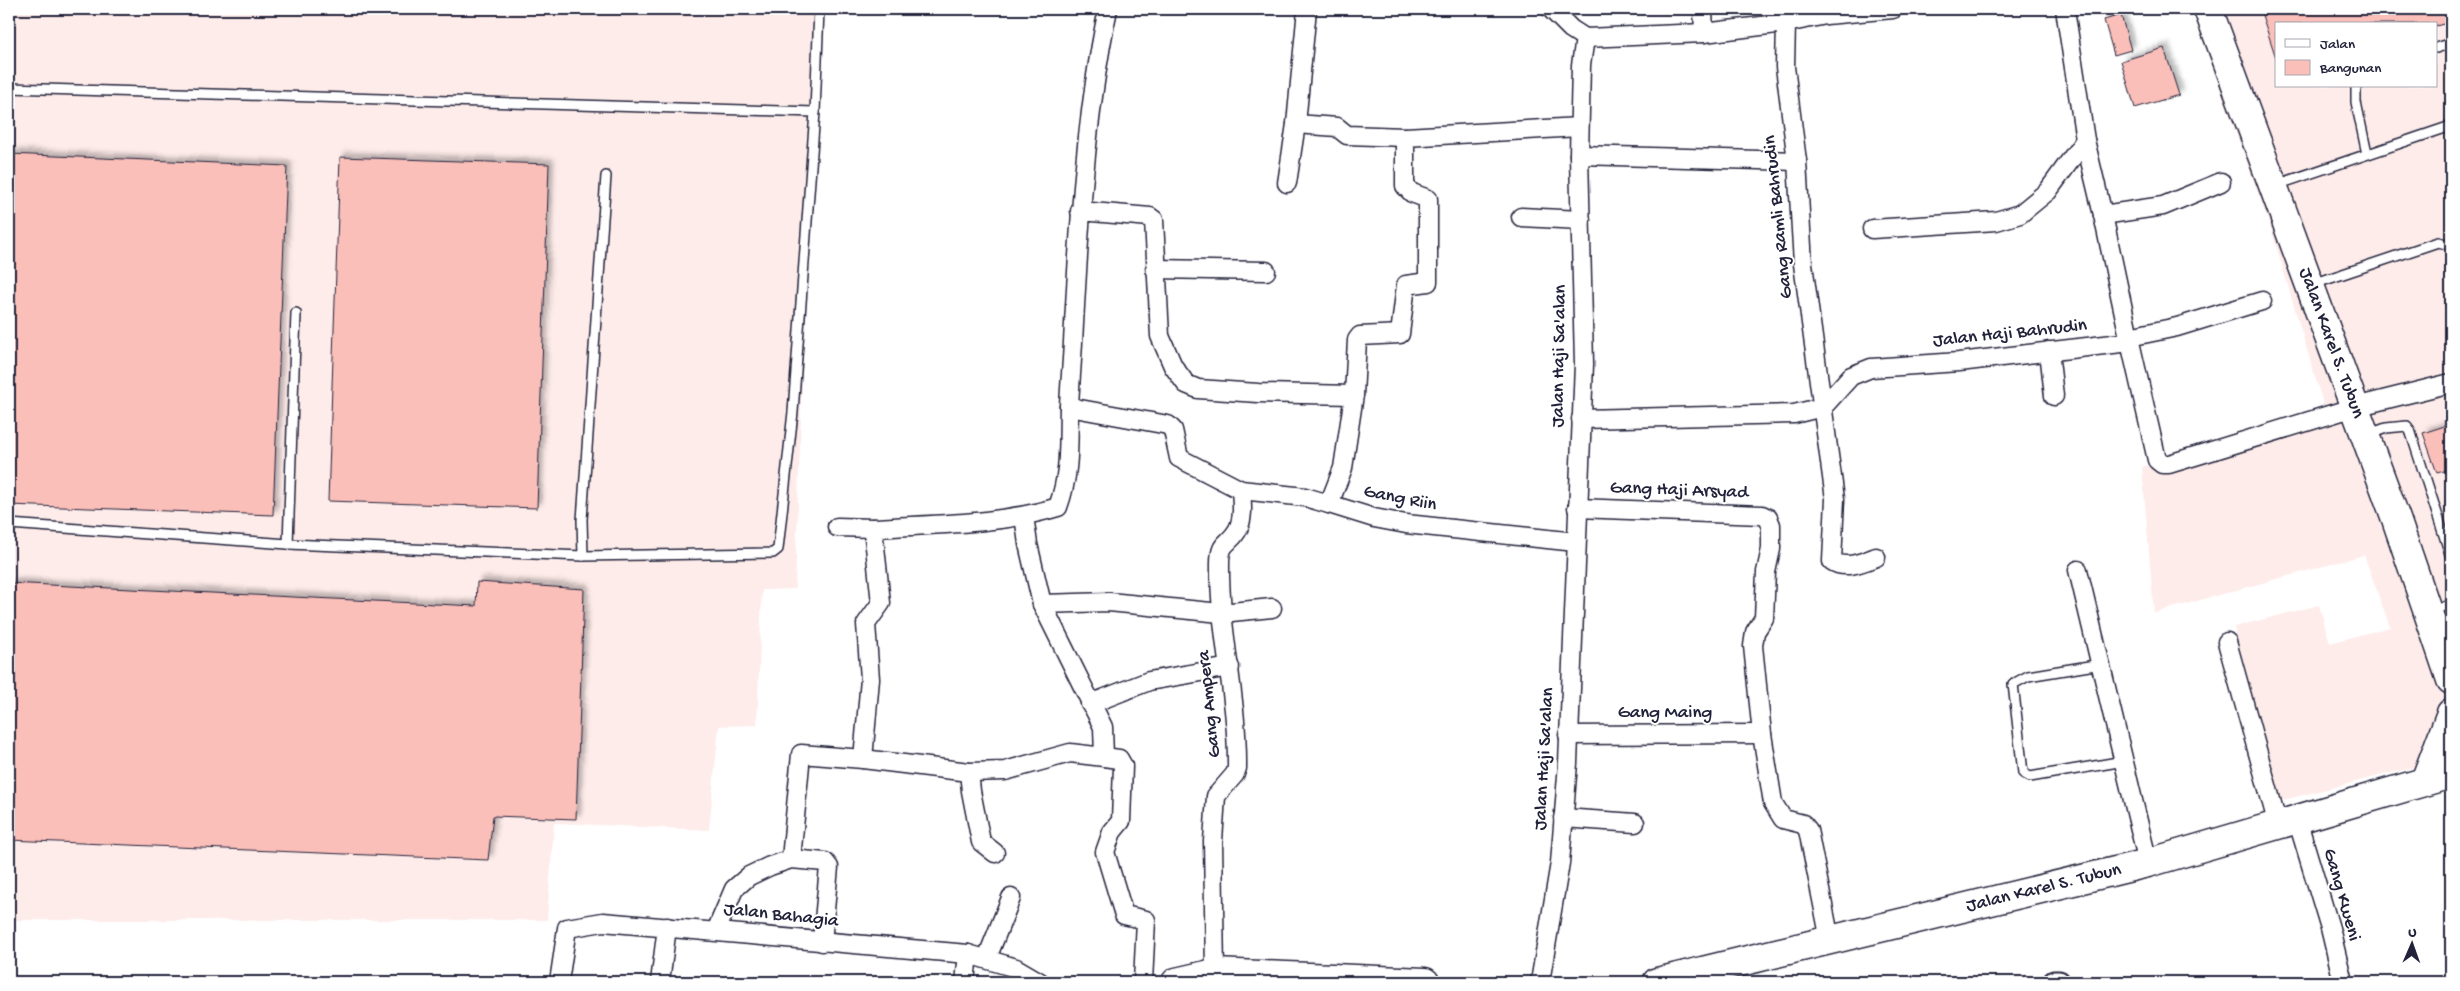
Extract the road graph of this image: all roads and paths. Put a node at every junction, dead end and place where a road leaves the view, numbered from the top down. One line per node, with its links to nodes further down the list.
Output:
1 (819, 9): 17 (lane)
2 (1108, 9): 30 (street)
3 (1307, 9): 18 (street)
4 (1551, 9): 12 (street)
5 (1703, 9): 11 (street)
6 (1893, 9): 9 (street)
7 (2065, 9): 22 (street)
8 (2208, 9): 29 (main road, Jalan Karel S. Tubun)
9 (1826, 12): 10 (street)
10 (1786, 23): 11 (street); 25 (street, Gang Ramli Bahrudin)
11 (1704, 32): 12 (street)
12 (1585, 38): 20 (street, Jalan Haji Sa'alan)
13 (2451, 43): 14 (lane)
14 (2438, 47)
15 (9, 88): 17 (lane)
16 (2356, 88): 23 (lane)
17 (815, 112): 60 (lane)
18 (1296, 124): 21 (street); 28 (street)
19 (2451, 126): 23 (lane)
20 (1579, 127): 21 (street); 24 (street, Jalan Haji Sa'alan)
21 (1405, 137): 44 (street, Gang Riin)
22 (2085, 140): 31 (street); 34 (street)
23 (2367, 154): 29 (lane)
24 (1579, 155): 25 (street); 33 (street, Jalan Haji Sa'alan)
25 (1797, 161): 47 (street, Gang Ramli Bahrudin)
26 (606, 176): 60 (lane)
27 (2221, 182): 31 (street)
28 (1287, 183)
29 (2274, 186): 38 (main road, Jalan Karel S. Tubun)
30 (1080, 211): 36 (street); 46 (street)
31 (2103, 215): 41 (street)
32 (1521, 217): 33 (street)
33 (1581, 220): 49 (street, Jalan Haji Sa'alan)
34 (1872, 230)
35 (2451, 245): 38 (lane)
36 (1155, 269): 37 (street); 44 (street)
37 (1266, 271)
38 (2310, 285): 48 (main road, Jalan Karel S. Tubun)
39 (2262, 301): 41 (street, Jalan Haji Bahrudin)
40 (296, 313): 59 (lane)
41 (2130, 340): 42 (street, Jalan Haji Bahrudin); 48 (street)
42 (2049, 351): 45 (street); 47 (street, Jalan Haji Bahrudin)
43 (2451, 382): 48 (street)
44 (1354, 395): 52 (street, Gang Riin)
45 (2054, 396)
46 (1069, 407): 51 (street); 54 (street)
47 (1823, 407): 49 (street); 61 (street, Gang Ramli Bahrudin)
48 (2355, 407): 50 (main road, Jalan Karel S. Tubun)
49 (1581, 420): 53 (street, Jalan Haji Sa'alan)
50 (2365, 436): 62 (lane); 65 (main road, Jalan Karel S. Tubun)
51 (1241, 490): 52 (street); 67 (street, Gang Ampera)
52 (1329, 504): 58 (street, Gang Riin)
53 (1577, 508): 58 (street, Jalan Haji Sa'alan); 74 (street, Gang Haji Arsyad)
54 (1024, 516): 57 (street); 64 (street)
55 (9, 524): 59 (lane)
56 (837, 527): 57 (street)
57 (873, 528): 77 (street)
58 (1576, 542): 75 (street, Jalan Haji Sa'alan)
59 (288, 544): 60 (lane)
60 (583, 556)
61 (1876, 557)
62 (2451, 557)
63 (2078, 570): 69 (street)
64 (1042, 604): 67 (street); 72 (street)
65 (2440, 607): 71 (main road, Jalan Karel S. Tubun)
66 (1272, 608): 67 (street)
67 (1221, 614): 70 (street, Gang Ampera)
68 (2227, 642): 83 (street, Gang Kweni)
69 (2101, 664): 78 (street); 78 (lane)
70 (1230, 666): 72 (street); 95 (street, Gang Ampera)
71 (2451, 680)
72 (1090, 704): 76 (street)
73 (2451, 713): 81 (main road)
74 (1762, 734): 75 (street, Gang Maing); 91 (street)
75 (1568, 735): 82 (street, Jalan Haji Sa'alan)
76 (1104, 757): 79 (street); 100 (street)
77 (863, 759): 79 (street); 86 (street)
78 (2124, 762): 87 (street)
79 (969, 772): 85 (street)
80 (2451, 774): 81 (main road, Jalan Karel S. Tubun)
81 (2425, 781): 83 (main road, Jalan Karel S. Tubun)
82 (1563, 818): 84 (street); 103 (street, Jalan Haji Sa'alan)
83 (2287, 822): 87 (main road, Jalan Karel S. Tubun); 107 (street, Gang Kweni)
84 (1635, 823)
85 (995, 853)
86 (792, 859): 90 (street); 92 (street)
87 (2148, 863): 91 (main road, Jalan Karel S. Tubun)
88 (1011, 898): 94 (street)
89 (667, 927): 90 (street, Jalan Bahagia); 96 (street, Jalan Bahagia); 97 (street)
90 (716, 931): 92 (street, Jalan Bahagia)
91 (1830, 940): 104 (main road, Jalan Karel S. Tubun)
92 (822, 942): 93 (street, Jalan Bahagia)
93 (968, 954): 94 (street, Jalan Bahagia); 98 (street)
94 (987, 958): 99 (street, Jalan Bahagia)
95 (1214, 973): 101 (main road); 102 (main road)
96 (559, 982)
97 (660, 982)
98 (965, 982)
99 (1040, 982)
100 (1143, 982)
101 (1176, 982)
102 (1425, 982)
103 (1540, 982)
104 (1657, 982)
105 (2054, 982): 106 (street)
106 (2059, 982)
107 (2342, 982)

